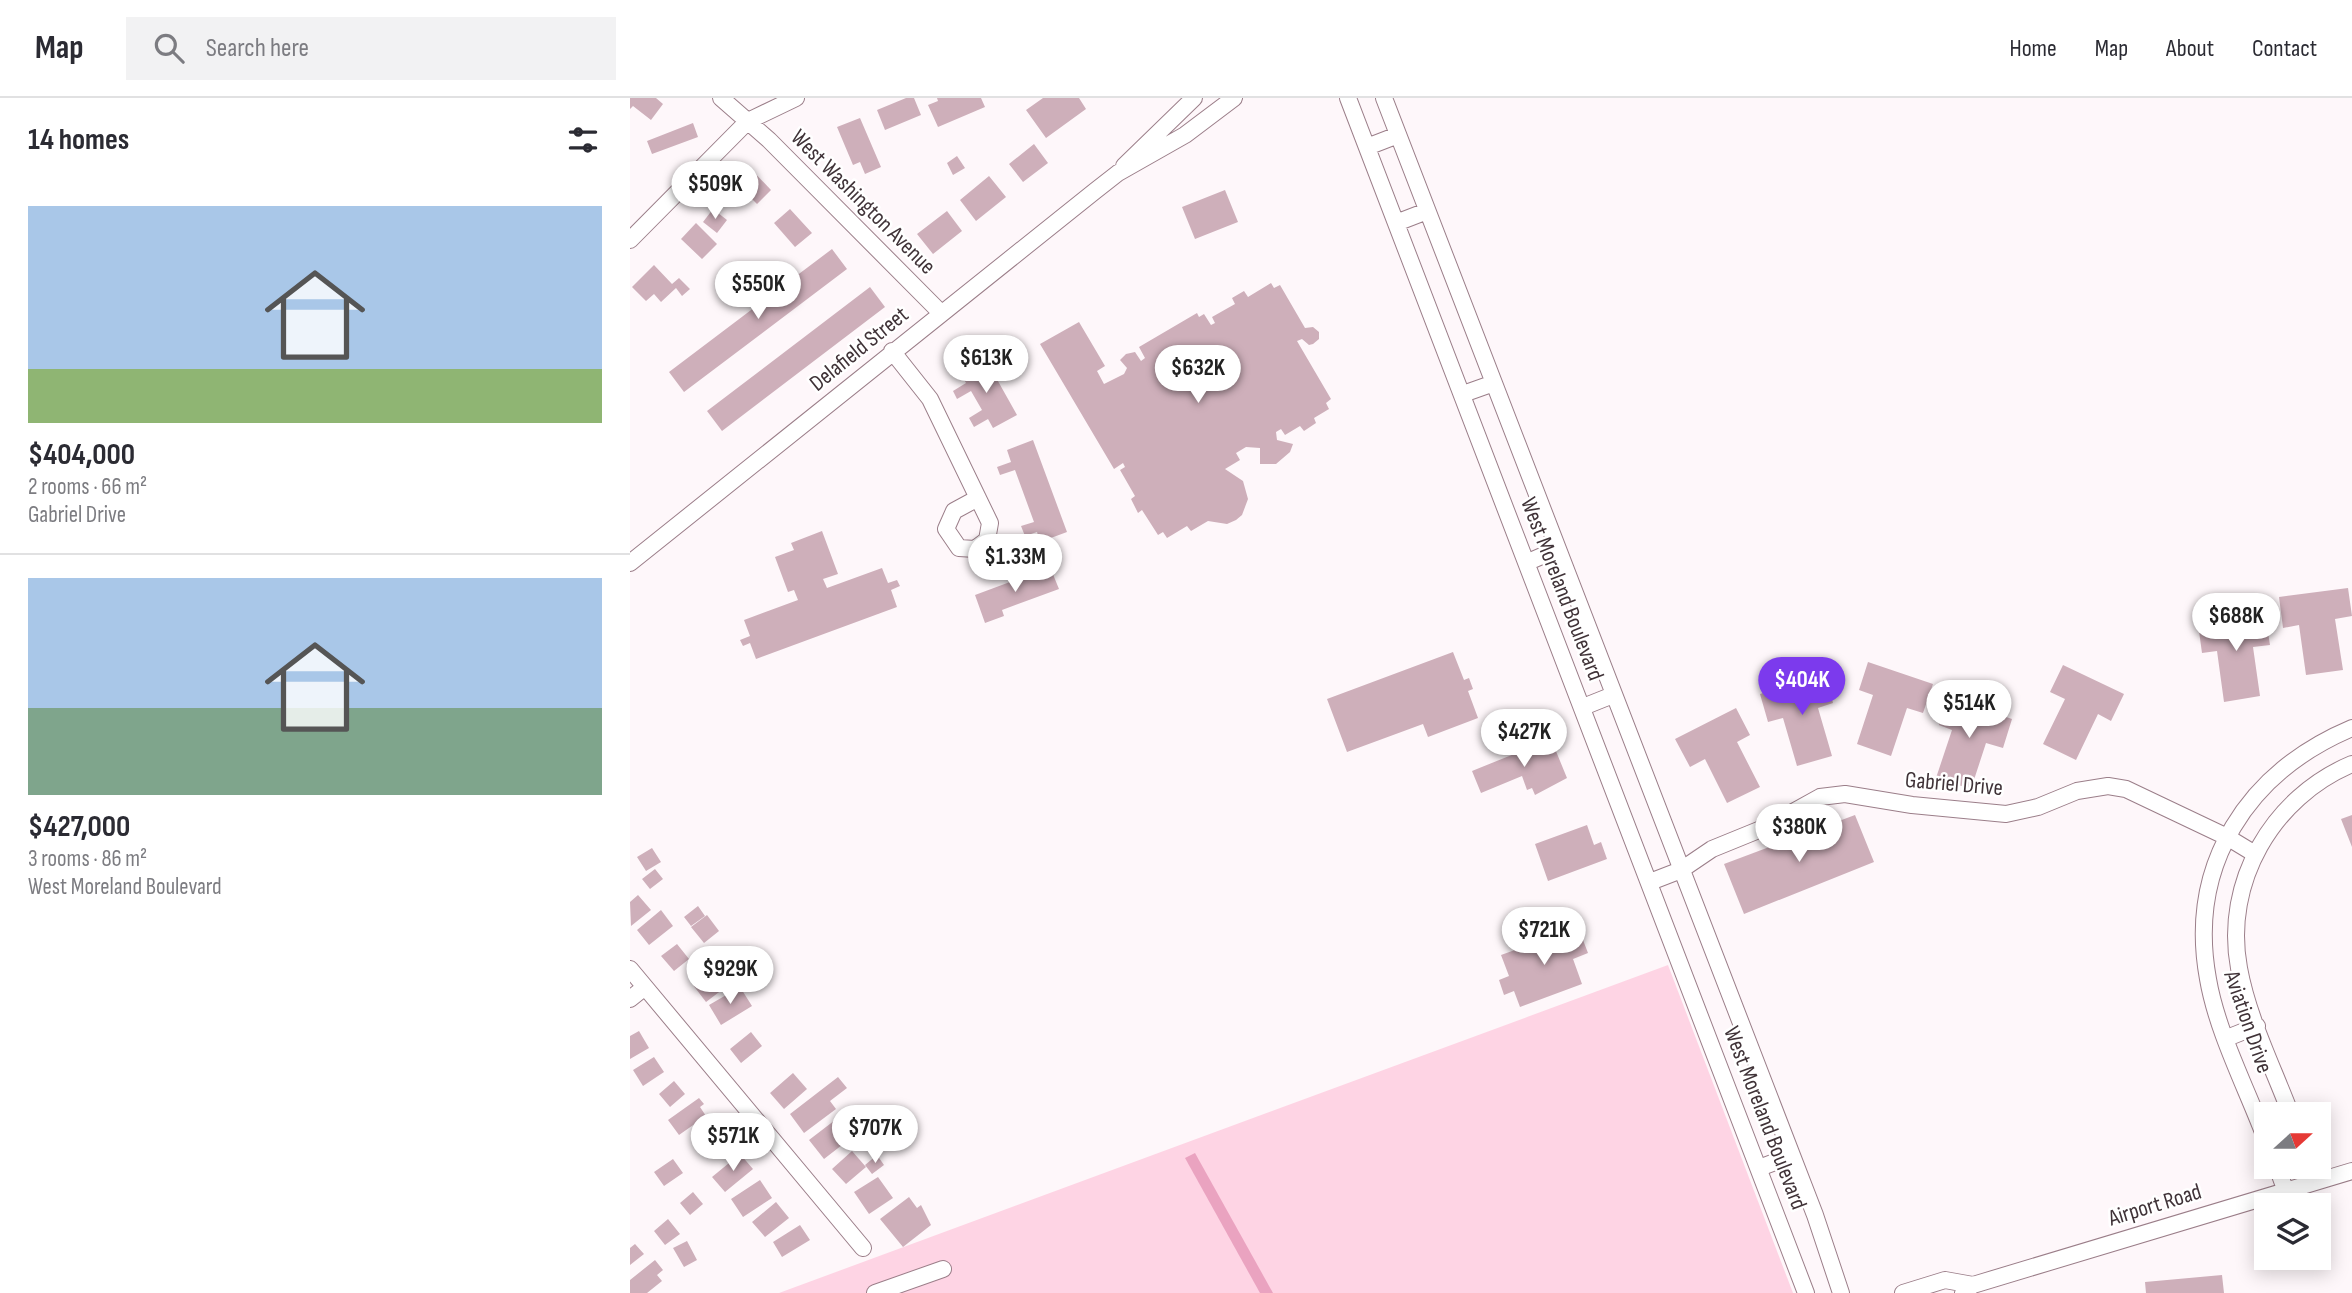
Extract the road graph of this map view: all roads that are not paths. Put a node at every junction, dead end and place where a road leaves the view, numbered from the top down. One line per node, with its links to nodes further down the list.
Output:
1 (721, 98): 7 (street, West Washington Avenue)
2 (796, 98): 7 (street)
3 (1234, 98): 8 (street, Delafield Street)
4 (1348, 98): 10 (street, West Moreland Boulevard)
5 (1384, 98): 9 (street, West Moreland Boulevard)
6 (1190, 101): 8 (street); 11 (street, Delafield Street)
7 (748, 121): 14 (street); 15 (street, West Washington Avenue)
8 (1202, 122): 11 (street, Delafield Street)
9 (1398, 135): 10 (street); 12 (street, West Moreland Boulevard)
10 (1367, 147): 13 (street, West Moreland Boulevard)
11 (1118, 173): 15 (street, Delafield Street)
12 (1427, 211): 13 (street); 17 (street, West Moreland Boulevard)
13 (1396, 223): 18 (street, West Moreland Boulevard)
14 (630, 240)
15 (940, 312): 16 (street, Delafield Street)
16 (892, 351): 19 (street); 22 (street, Delafield Street)
17 (1494, 383): 18 (street); 20 (street, West Moreland Boulevard)
18 (1463, 394): 21 (street, West Moreland Boulevard)
19 (978, 498)
20 (1558, 550): 21 (street); 23 (street, West Moreland Boulevard)
21 (1528, 562): 24 (street, West Moreland Boulevard)
22 (630, 563)
23 (1613, 695): 24 (street); 29 (street, West Moreland Boulevard)
24 (1583, 707): 30 (street, West Moreland Boulevard)
25 (2352, 728): 27 (street, Aviation Drive)
26 (2352, 764): 28 (street, Aviation Drive)
27 (2227, 837): 28 (street, Gabriel Drive); 29 (street, Gabriel Drive); 35 (street, Aviation Drive)
28 (2255, 854): 34 (street, Aviation Drive)
29 (1681, 870): 30 (street, Gabriel Drive); 38 (street, West Moreland Boulevard)
30 (1650, 882): 39 (street, West Moreland Boulevard)
31 (630, 968): 32 (street)
32 (645, 987): 33 (street); 45 (street)
33 (630, 999)
34 (2257, 1026): 35 (street); 36 (street, Aviation Drive)
35 (2227, 1038): 37 (street, Aviation Drive)
36 (2286, 1102)
37 (2254, 1109)
38 (1791, 1156): 39 (street); 50 (street, West Moreland Boulevard)
39 (1759, 1168): 49 (street, West Moreland Boulevard)
40 (2352, 1171): 41 (street, Airport Road)
41 (2331, 1172)
42 (2282, 1180): 44 (street)
43 (2301, 1180): 44 (street, Airport Road)
44 (2285, 1189): 47 (street, Airport Road)
45 (863, 1248)
46 (943, 1269): 48 (street)
47 (1968, 1289): 51 (street, Airport Road)
48 (875, 1293)
49 (1806, 1293)
50 (1841, 1293)
51 (1903, 1293)

